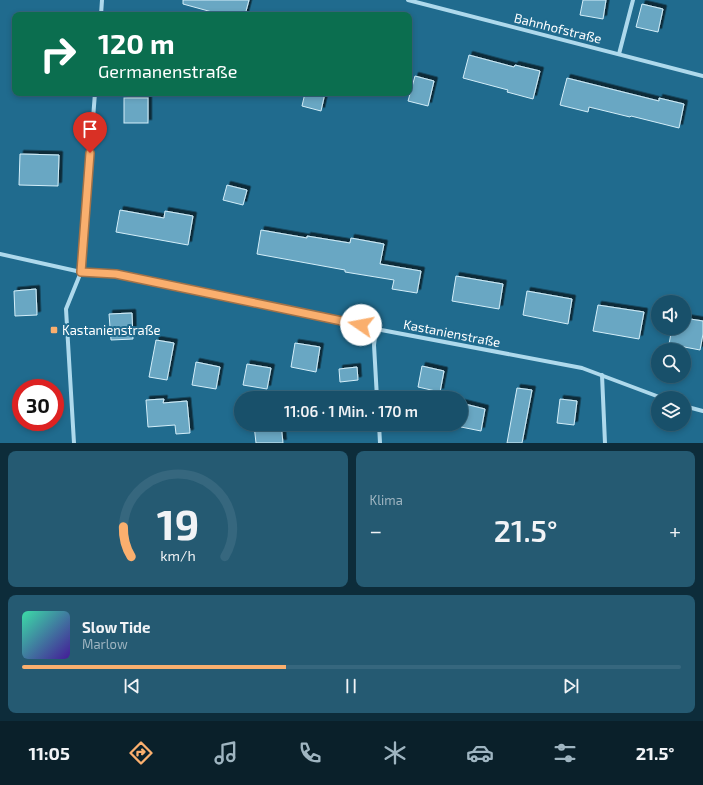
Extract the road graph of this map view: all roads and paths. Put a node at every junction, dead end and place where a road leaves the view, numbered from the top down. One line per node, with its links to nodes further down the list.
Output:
1 (102, 0): 4 (street)
2 (408, 0): 5 (street, Bahnhofstraße)
3 (633, 0): 5 (street)
4 (101, 12)
5 (619, 54): 6 (street, Bahnhofstraße)
6 (703, 76)
7 (95, 96): 9 (street)
8 (0, 254): 9 (street, Kastanienstraße)
9 (81, 272): 10 (street, Kastanienstraße); 17 (street)
10 (376, 328): 11 (street, Kastanienstraße); 12 (street)
11 (602, 375): 13 (street, Kastanienstraße); 19 (street)
12 (377, 391)
13 (651, 394)
14 (691, 408): 15 (street)
15 (703, 411)
16 (379, 431): 18 (street)
17 (74, 443)
18 (380, 443)
19 (605, 443)

